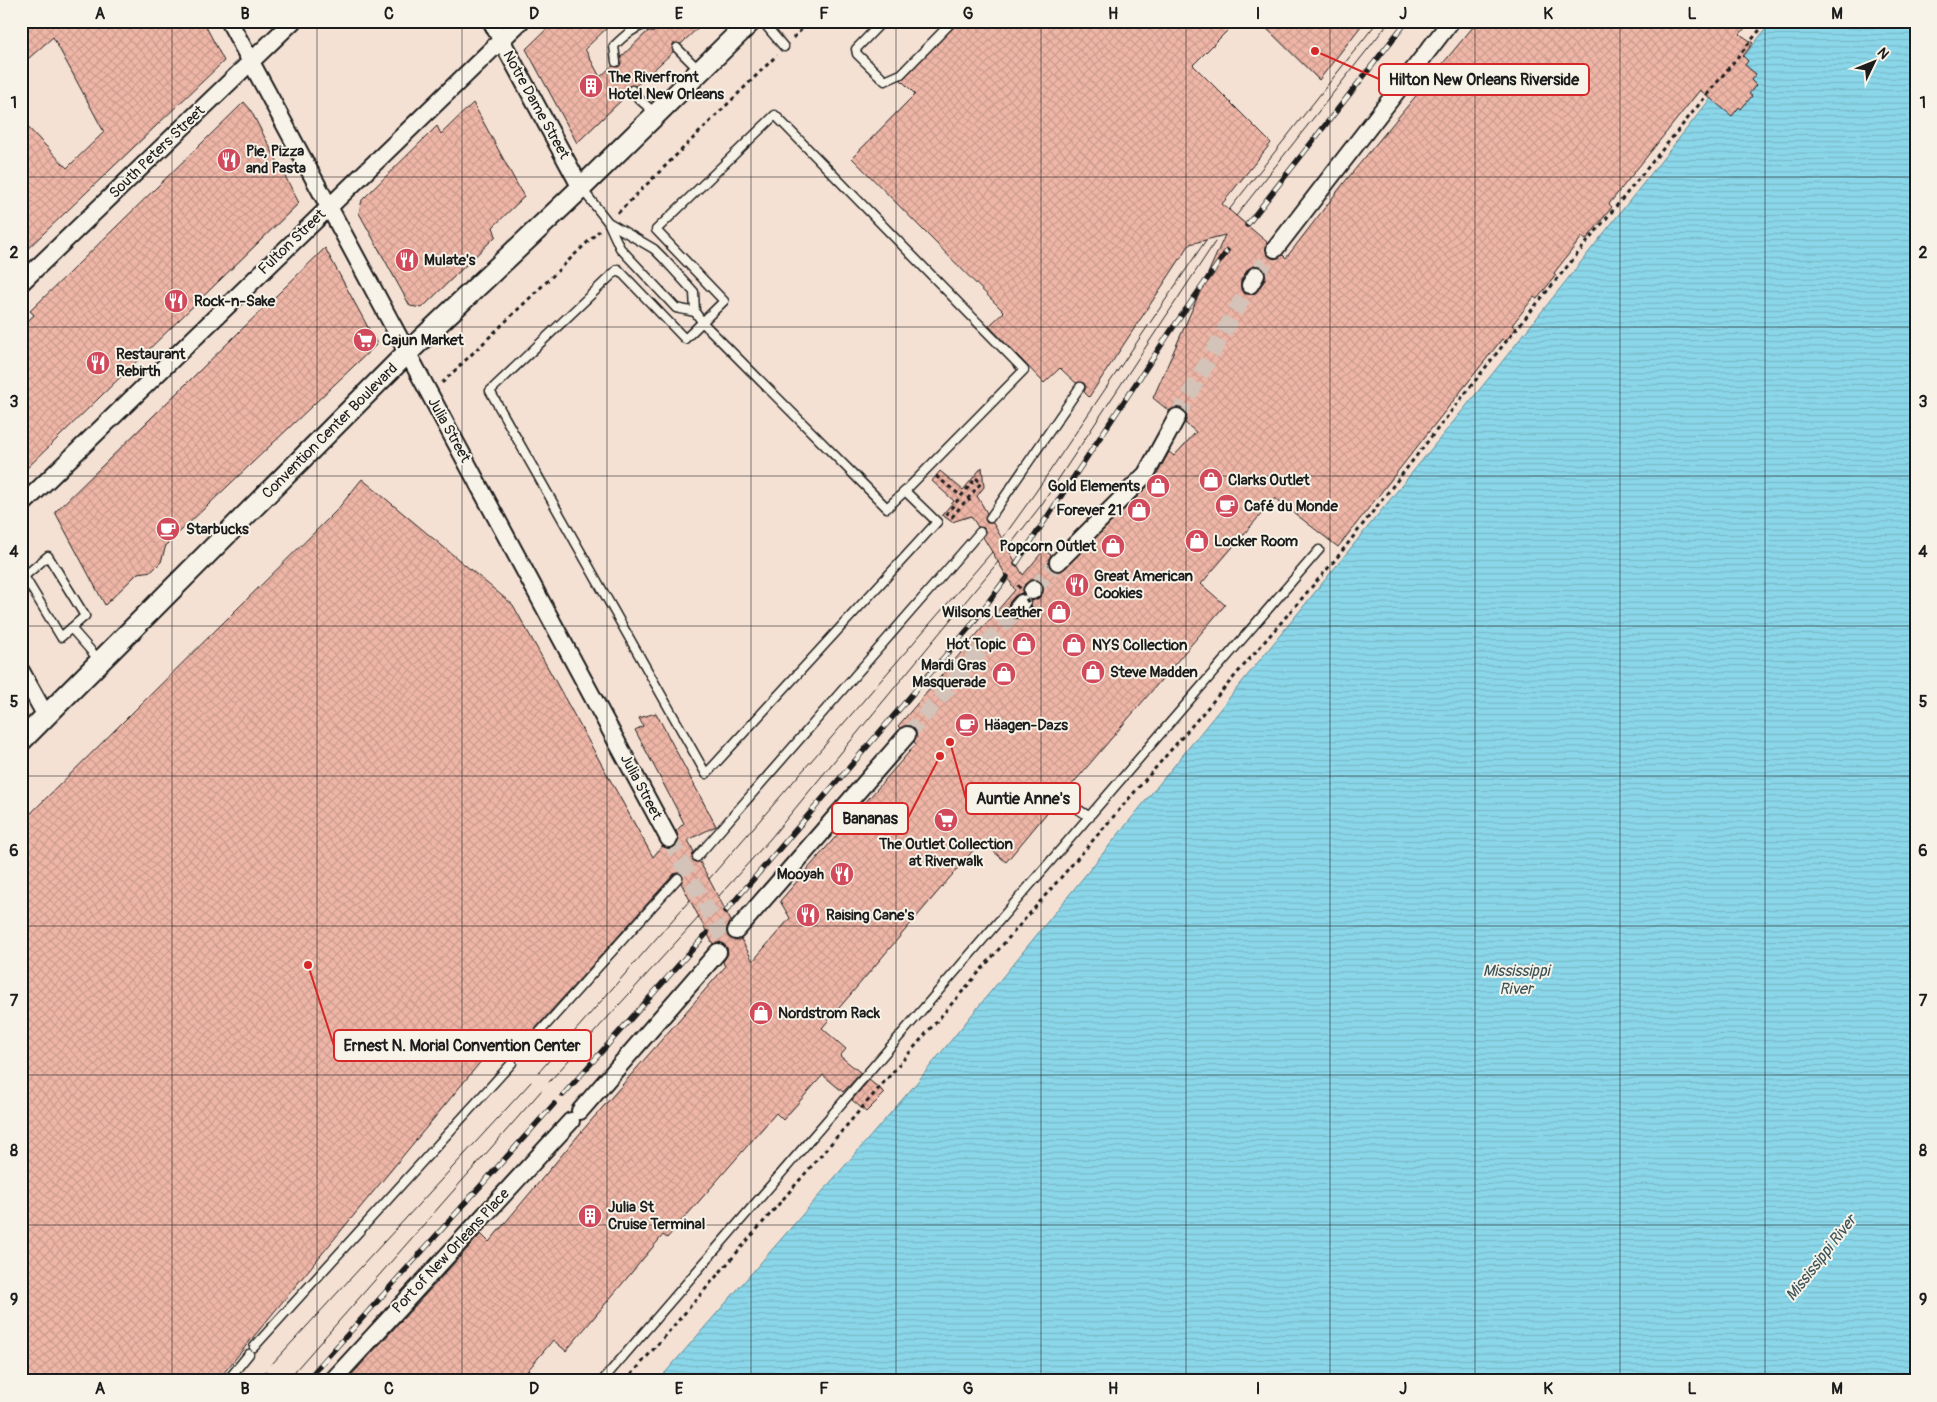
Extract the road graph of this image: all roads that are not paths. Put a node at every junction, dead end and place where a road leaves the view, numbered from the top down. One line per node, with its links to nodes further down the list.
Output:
1 (229, 21): 14 (street, Julia Street)
2 (292, 21): 14 (street, South Peters Street)
3 (491, 21): 11 (street, Notre Dame Street)
4 (521, 21): 11 (street, Fulton Street)
5 (751, 21): 16 (street, Convention Center Boulevard)
6 (762, 21): 12 (lane)
7 (883, 21): 8 (lane)
8 (953, 21)
9 (1450, 21): 22 (street)
10 (652, 27): 15 (lane)
11 (501, 41): 19 (street, Notre Dame Street); 20 (street, Fulton Street)
12 (784, 47)
13 (677, 48): 16 (lane)
14 (251, 62): 20 (street, Julia Street); 23 (street, South Peters Street)
15 (616, 62)
16 (700, 71): 18 (street, Convention Center Boulevard)
17 (632, 90): 18 (lane)
18 (656, 114): 19 (street, Convention Center Boulevard)
19 (581, 188): 21 (lane); 26 (street, Convention Center Boulevard)
20 (328, 206): 26 (street, Julia Street); 30 (street, Fulton Street)
21 (608, 222): 24 (lane); 24 (lane)
22 (1275, 249)
23 (21, 282)
24 (696, 312): 25 (lane)
25 (703, 323): 29 (lane); 29 (lane); 29 (lane)
26 (407, 353): 37 (street, Convention Center Boulevard); 44 (street, Julia Street)
27 (1080, 387): 31 (lane)
28 (1177, 417): 34 (street)
29 (905, 491)
30 (21, 506)
31 (990, 518)
32 (980, 532): 45 (lane)
33 (1319, 550): 43 (lane)
34 (1058, 562)
35 (23, 577): 36 (lane); 36 (lane)
36 (71, 628): 37 (lane)
37 (101, 663): 39 (street, Convention Center Boulevard)
38 (21, 671): 39 (street)
39 (46, 716): 41 (street, Convention Center Boulevard)
40 (907, 735): 47 (street)
41 (21, 741)
42 (1060, 798): 43 (lane)
43 (1090, 817): 55 (lane)
44 (669, 839)
45 (697, 857)
46 (678, 878): 49 (lane)
47 (736, 931)
48 (718, 952): 54 (street, Port of New Orleans Place)
49 (520, 1054)
50 (512, 1063): 51 (lane)
51 (254, 1347)
52 (248, 1354): 53 (lane)
53 (227, 1381)
54 (332, 1381)
55 (602, 1381)

